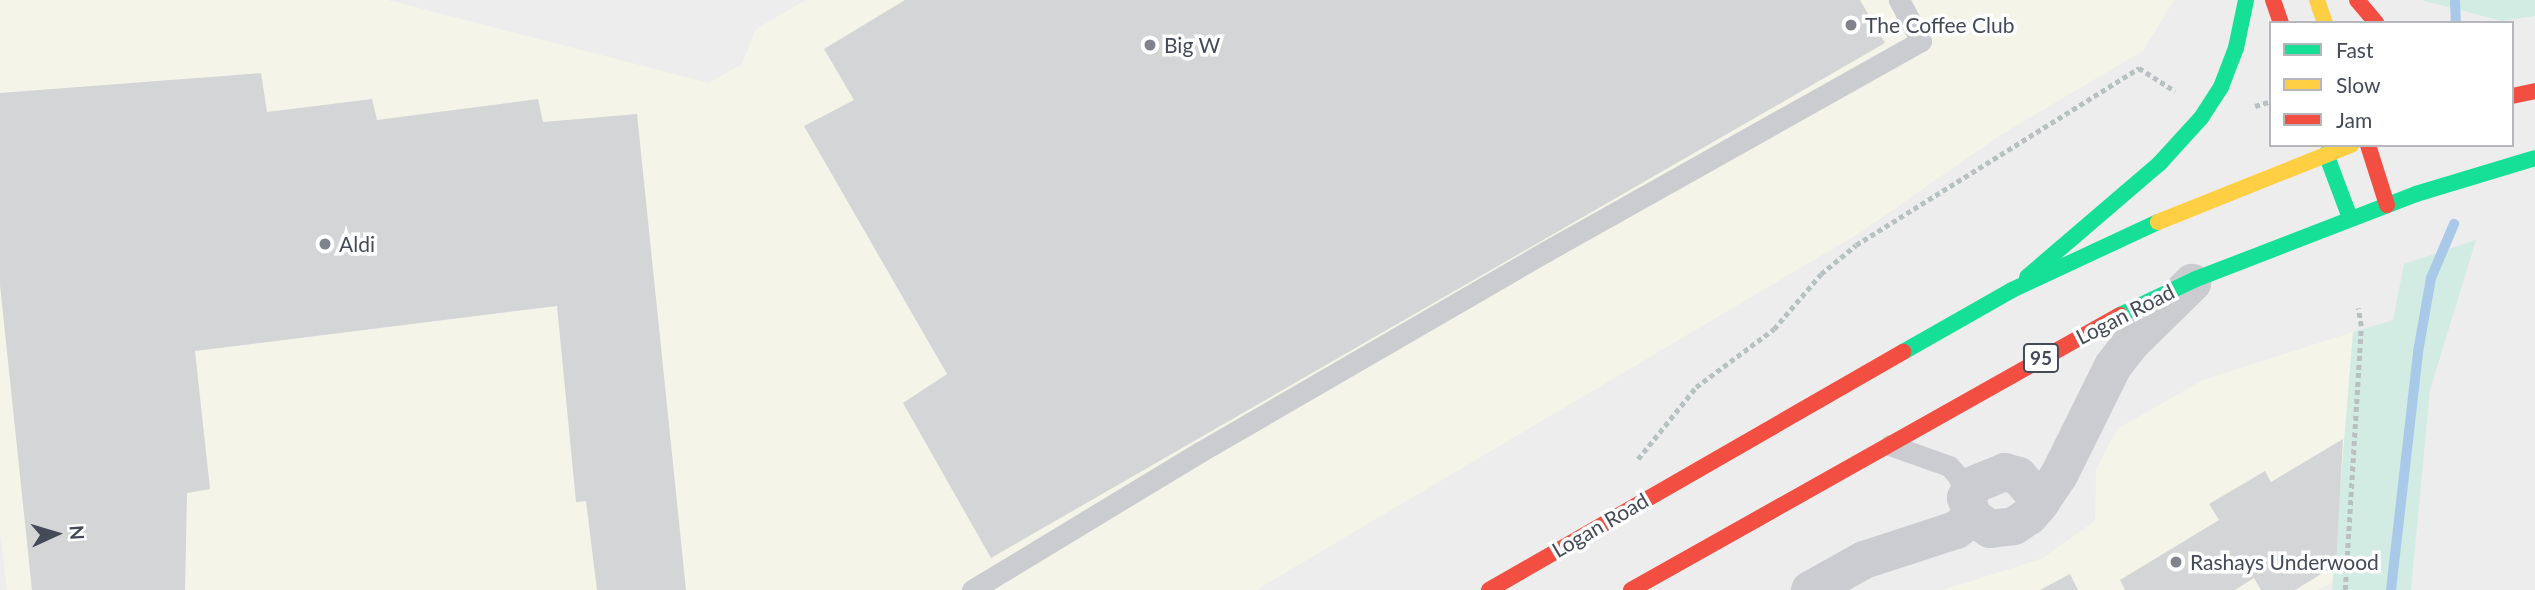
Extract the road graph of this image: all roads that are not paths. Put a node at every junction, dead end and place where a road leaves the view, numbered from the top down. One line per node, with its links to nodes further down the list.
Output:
1 (1899, 0): 20 (lane)
2 (2246, 0): 17 (main road)
3 (2273, 0): 6 (main road)
4 (2317, 0): 7 (main road)
5 (2357, 0): 8 (main road)
6 (2280, 21)
7 (2324, 21)
8 (2374, 21)
9 (2535, 91): 10 (main road)
10 (2514, 96)
11 (2369, 147): 14 (main road)
12 (2325, 150): 15 (main road); 17 (main road, Logan Road)
13 (2535, 158): 14 (main road, Logan Road / 95)
14 (2387, 205): 15 (main road, Logan Road / 95)
15 (2350, 218): 16 (main road, Logan Road / 95)
16 (2196, 279): 18 (main road, Logan Road / 95); 19 (street)
17 (2012, 290): 21 (main road, Logan Road)
18 (1889, 445): 19 (lane); 22 (main road, Logan Road / 95)
19 (1969, 507): 23 (street)
20 (972, 590)
21 (1489, 590)
22 (1631, 590)
23 (1810, 590)

